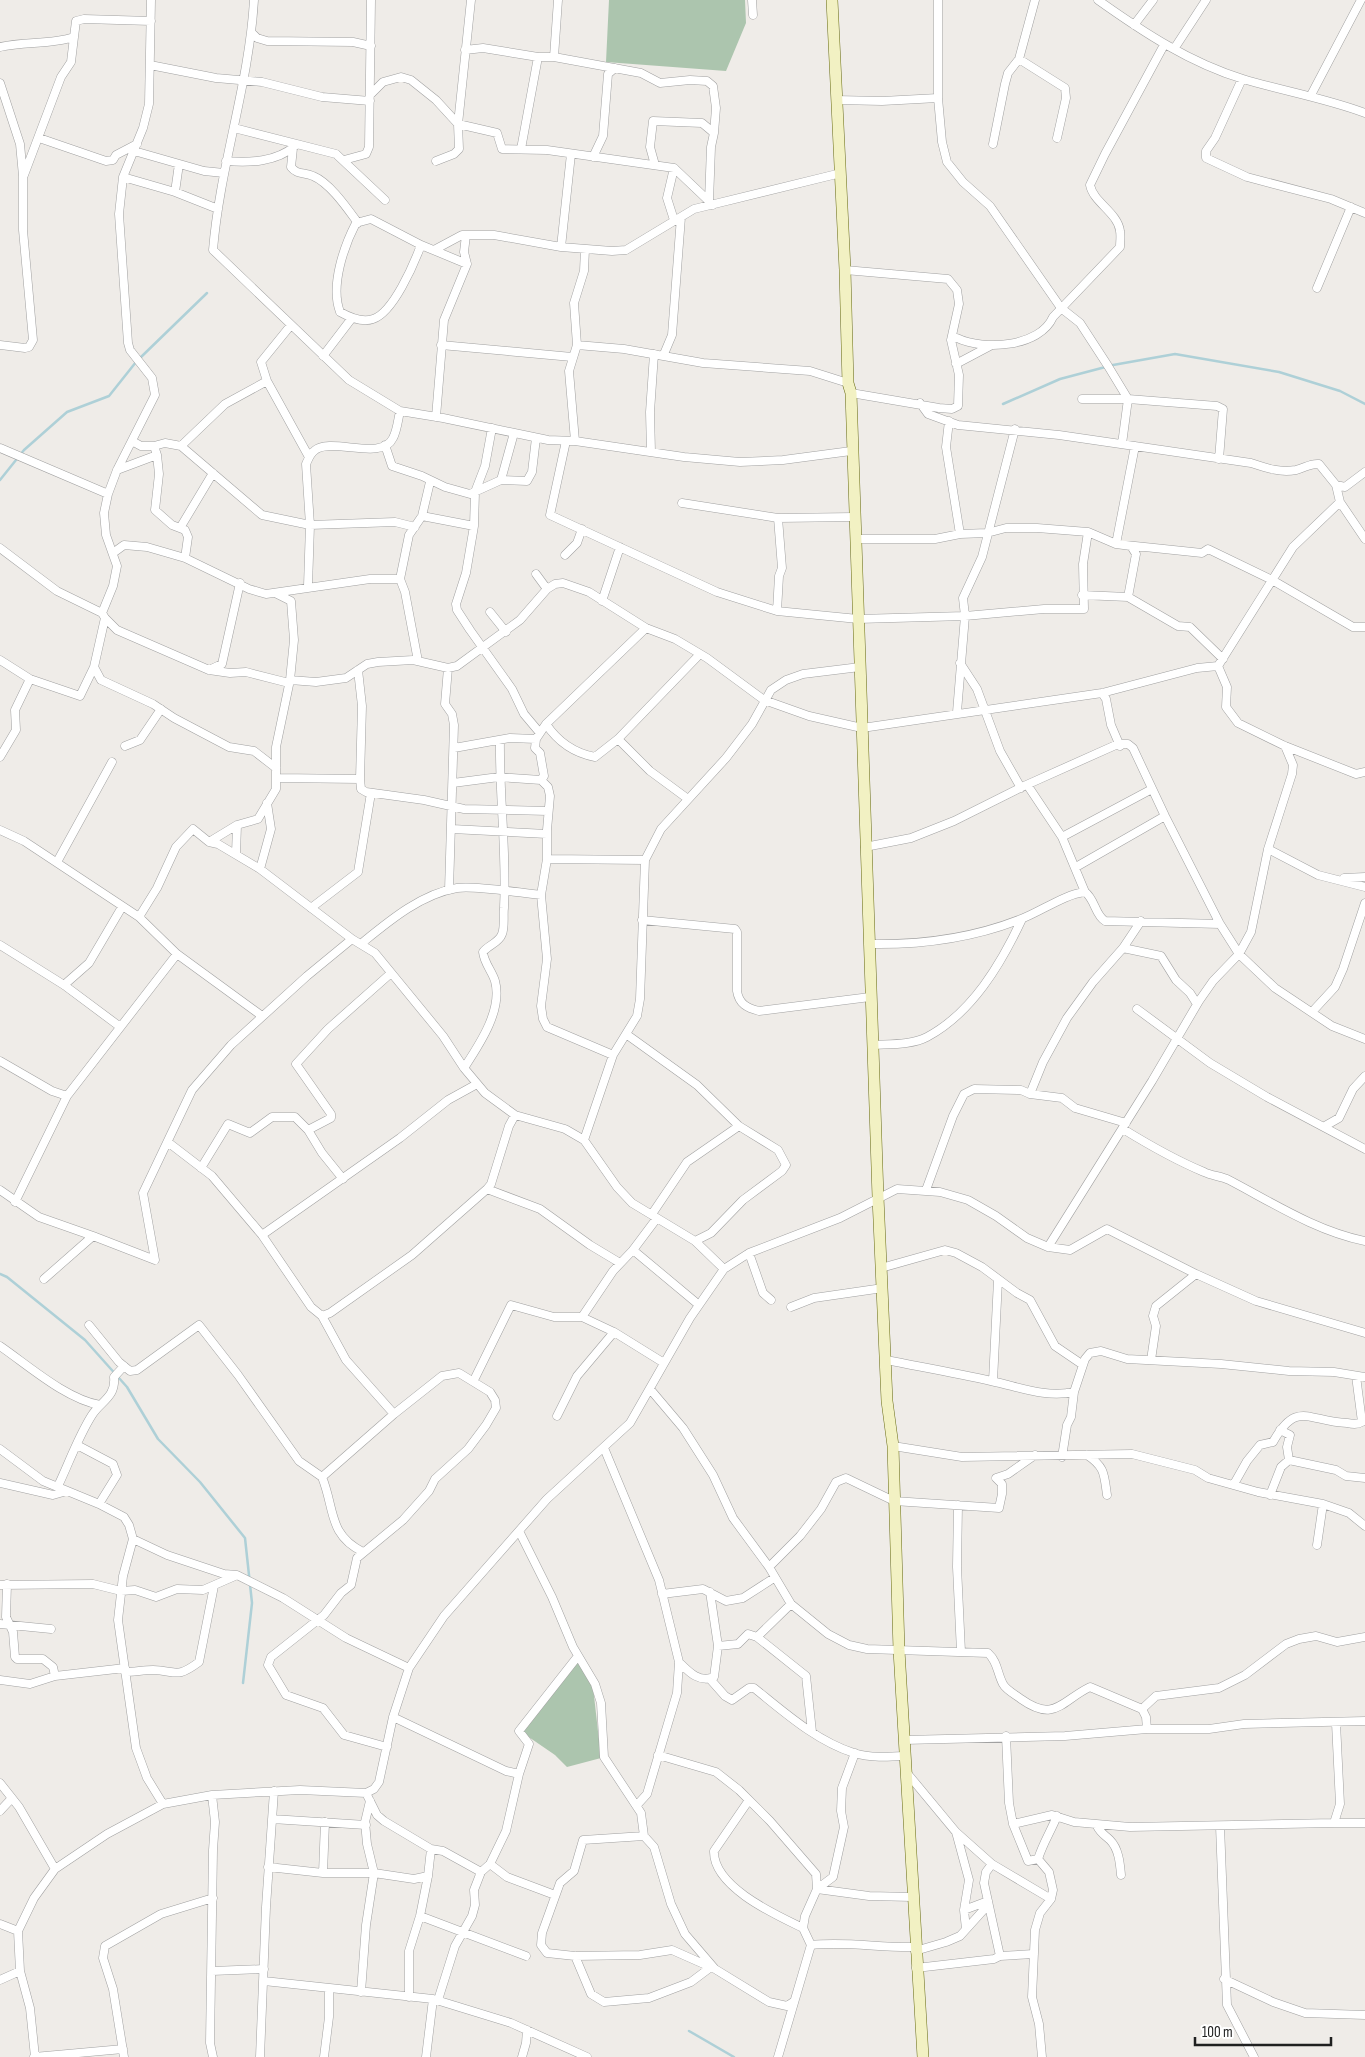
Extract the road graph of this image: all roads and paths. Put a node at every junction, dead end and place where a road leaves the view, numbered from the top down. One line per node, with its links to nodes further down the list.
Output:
1 (150, 0): 15 (street)
2 (254, 0): 17 (street)
3 (371, 0): 20 (street)
4 (471, 0): 23 (street)
5 (558, 0): 25 (street)
6 (752, 0): 14 (street)
7 (832, 0): 35 (main road)
8 (938, 0): 34 (street)
9 (1035, 0): 26 (street)
10 (1098, 0): 16 (street)
11 (1153, 0): 16 (street)
12 (1206, 0): 22 (street)
13 (1361, 0): 32 (street)
14 (753, 15)
15 (151, 21): 18 (street); 27 (street)
16 (1134, 26): 19 (street)
17 (252, 33): 20 (street); 30 (street)
18 (74, 37): 21 (street); 40 (street)
19 (1164, 45): 22 (street); 75 (street)
20 (371, 46): 33 (street)
21 (0, 47)
22 (1174, 49): 29 (street)
23 (464, 50): 24 (street); 37 (street)
24 (538, 57): 25 (street); 45 (street)
25 (554, 57): 28 (street)
26 (1019, 59): 41 (street); 42 (street)
27 (150, 65): 30 (street); 44 (street)
28 (615, 68): 39 (street); 48 (street)
29 (1242, 79): 32 (street); 62 (street)
30 (244, 80): 33 (street); 38 (street)
31 (0, 83): 58 (street)
32 (1311, 95): 36 (street)
33 (370, 98): 37 (street); 49 (street)
34 (938, 98): 35 (street); 75 (street)
35 (836, 100): 56 (main road)
36 (1365, 112)
37 (458, 124): 45 (street); 50 (street)
38 (234, 128): 43 (street); 51 (street)
39 (714, 133): 53 (street); 61 (street)
40 (39, 138): 47 (street); 58 (street)
41 (1057, 138)
42 (993, 144)
43 (296, 146): 49 (street); 51 (street); 66 (street)
44 (135, 147): 47 (street); 52 (street); 57 (street)
45 (521, 149): 46 (street)
46 (571, 154): 48 (street); 69 (street)
47 (116, 155): 57 (street)
48 (593, 157): 53 (street)
49 (344, 160): 60 (street)
50 (436, 160)
51 (226, 161): 55 (street)
52 (179, 164): 55 (street); 59 (street)
53 (656, 165): 54 (street)
54 (674, 168): 61 (street); 65 (street)
55 (224, 173): 63 (street)
56 (841, 173): 61 (street); 73 (main road)
57 (125, 174): 59 (street); 102 (street)
58 (23, 176): 80 (street)
59 (175, 192): 63 (street)
60 (385, 200)
61 (711, 203): 65 (street)
62 (1351, 207): 64 (street); 74 (street)
63 (218, 208): 77 (street)
64 (1365, 213)
65 (678, 218): 70 (street); 84 (street)
66 (358, 223): 68 (street); 76 (street)
67 (466, 235): 69 (street); 71 (street); 72 (street)
68 (421, 245): 71 (street); 76 (street)
69 (560, 247): 70 (street)
70 (585, 249): 82 (street)
71 (434, 250): 72 (street)
72 (467, 264): 81 (street)
73 (845, 270): 78 (street); 89 (main road)
74 (1317, 288)
75 (1061, 308): 79 (street); 91 (street)
76 (352, 318): 85 (street)
77 (291, 325): 85 (street); 88 (street)
78 (951, 340): 79 (street); 87 (street)
79 (994, 344): 87 (street)
80 (0, 345)
81 (441, 345): 86 (street); 94 (street)
82 (577, 345): 83 (street); 86 (street)
83 (654, 354): 84 (street); 110 (street)
84 (664, 354): 89 (street)
85 (323, 356): 93 (street)
86 (572, 357): 101 (street)
87 (956, 364): 92 (street)
88 (267, 381): 105 (street); 112 (street)
89 (849, 388): 92 (street); 109 (main road)
90 (1082, 399): 91 (street)
91 (1128, 399): 103 (street); 113 (street)
92 (920, 404): 95 (street)
93 (400, 412): 94 (street); 106 (street)
94 (436, 417): 96 (street)
95 (949, 421): 97 (street); 135 (street)
96 (492, 428): 98 (street); 120 (street)
97 (1015, 429): 103 (street); 134 (street)
98 (514, 433): 99 (street); 117 (street)
99 (536, 438): 100 (street); 117 (street)
100 (566, 441): 101 (street); 131 (street)
101 (575, 441): 110 (street)
102 (132, 442): 104 (street); 114 (street)
103 (1122, 444): 107 (street)
104 (154, 446): 105 (street); 111 (street)
105 (182, 446): 116 (street)
106 (386, 446): 112 (street); 118 (street)
107 (1135, 446): 113 (street); 138 (street)
108 (0, 448): 121 (street)
109 (851, 451): 110 (street); 125 (main road)
110 (650, 452)
111 (157, 455): 114 (street); 130 (street)
112 (309, 457): 127 (street)
113 (1219, 459): 119 (street)
114 (117, 470): 121 (street)
115 (1365, 472): 119 (street)
116 (212, 473): 127 (street); 130 (street)
117 (501, 480): 120 (street)
118 (430, 482): 120 (street); 124 (street)
119 (1336, 485): 123 (street)
120 (475, 492): 128 (street)
121 (108, 494): 141 (street)
122 (682, 502): 126 (street)
123 (1340, 502): 132 (street); 146 (street)
124 (422, 516): 128 (street); 129 (street)
125 (854, 517): 126 (street); 136 (main road)
126 (778, 518): 154 (street)
127 (310, 525): 129 (street); 148 (street)
128 (474, 526): 162 (street)
129 (414, 527): 145 (street)
130 (180, 528): 143 (street)
131 (582, 529): 139 (street); 142 (street)
132 (1362, 530): 137 (street)
133 (1088, 532): 134 (street); 138 (street); 151 (street)
134 (987, 533): 135 (street); 157 (street)
135 (960, 534): 136 (street)
136 (855, 539): 158 (main road)
137 (1365, 539)
138 (1116, 544): 146 (street); 152 (street)
139 (620, 547): 153 (street); 154 (street)
140 (0, 548): 156 (street)
141 (113, 553): 143 (street); 156 (street)
142 (565, 555)
143 (185, 558): 147 (street)
144 (536, 574): 149 (street)
145 (400, 579): 148 (street); 165 (street)
146 (1272, 580): 159 (street); 167 (street)
147 (240, 583): 150 (street); 171 (street)
148 (308, 586): 150 (street)
149 (547, 589): 153 (street); 161 (street)
150 (275, 593): 175 (street)
151 (1082, 595): 152 (street); 157 (street)
152 (1128, 597): 167 (street)
153 (602, 601): 160 (street)
154 (777, 611): 158 (street)
155 (490, 612): 161 (street)
156 (104, 616): 168 (street); 171 (street)
157 (964, 616): 158 (street); 166 (street)
158 (858, 619): 169 (main road)
159 (1365, 627)
160 (646, 628): 163 (street); 182 (street)
161 (506, 632): 162 (street)
162 (483, 648): 170 (street); 184 (street)
163 (700, 654): 178 (street); 185 (street)
164 (0, 660): 173 (street)
165 (418, 661): 170 (street); 172 (street)
166 (960, 663): 180 (street); 181 (street)
167 (1220, 663): 177 (street); 189 (street)
168 (94, 667): 174 (street); 176 (street)
169 (860, 667): 178 (street); 183 (main road)
170 (448, 668): 190 (street)
171 (209, 670): 175 (street)
172 (358, 670): 175 (street); 197 (street)
173 (30, 679): 176 (street); 191 (street)
174 (101, 680): 176 (street); 179 (street)
175 (289, 682): 193 (street)
176 (85, 684)
177 (1102, 693): 180 (street); 188 (street)
178 (764, 700): 183 (street); 203 (street)
179 (161, 709): 187 (street); 193 (street)
180 (986, 710): 181 (street); 200 (street)
181 (957, 712): 183 (street)
182 (546, 724): 184 (street); 185 (street)
183 (862, 728): 216 (main road)
184 (538, 736): 186 (street); 198 (street)
185 (618, 738): 203 (street)
186 (500, 740): 190 (street); 195 (street)
187 (125, 746)
188 (1120, 746): 200 (street); 201 (street)
189 (1285, 746): 194 (street); 217 (street)
190 (454, 748): 199 (street)
191 (0, 757)
192 (112, 762): 221 (street)
193 (276, 768): 196 (street)
194 (1365, 772)
195 (499, 777): 198 (street); 199 (street); 207 (street)
196 (277, 778): 197 (street); 204 (street)
197 (360, 779): 202 (street)
198 (541, 780): 206 (street)
199 (453, 783): 205 (street)
200 (1025, 787): 214 (street); 216 (street)
201 (1152, 789): 208 (street); 214 (street)
202 (371, 794): 205 (street); 233 (street)
203 (688, 798): 220 (street)
204 (267, 803): 209 (street); 223 (street)
205 (453, 808): 207 (street); 210 (street)
206 (548, 811): 207 (street); 213 (street)
207 (501, 812): 212 (street)
208 (1165, 816): 222 (street); 238 (street)
209 (237, 825): 215 (street); 218 (street)
210 (452, 829): 212 (street); 227 (street)
211 (0, 830): 221 (street)
212 (502, 832): 213 (street); 228 (street)
213 (547, 834): 219 (street)
214 (1062, 837): 222 (street)
215 (208, 842): 218 (street); 234 (street)
216 (865, 847): 243 (main road)
217 (1268, 849): 225 (street); 247 (street)
218 (236, 854): 223 (street)
219 (547, 859): 220 (street); 230 (street)
220 (645, 860): 236 (street)
221 (57, 862): 232 (street)
222 (1076, 867): 229 (street)
223 (260, 869): 233 (street)
224 (1365, 877): 225 (street)
225 (1335, 878): 226 (street)
226 (1365, 887)
227 (449, 890): 228 (street); 242 (street)
228 (505, 891): 230 (street); 262 (street)
229 (1085, 892): 235 (street); 237 (street)
230 (541, 895): 260 (street)
231 (1365, 903): 253 (street)
232 (122, 907): 234 (street); 249 (street)
233 (311, 908): 241 (street)
234 (139, 917): 246 (street)
235 (1022, 919): 239 (street); 240 (street)
236 (642, 920): 250 (street); 256 (street)
237 (1141, 921): 238 (street); 245 (street)
238 (1220, 924): 247 (street)
239 (1001, 927): 240 (street); 243 (street)
240 (1014, 936): 259 (street)
241 (352, 939): 242 (street); 254 (street)
242 (362, 943): 248 (street)
243 (869, 944): 250 (main road)
244 (0, 945): 249 (street)
245 (1123, 948): 251 (street); 265 (street)
246 (177, 954): 254 (street); 255 (street)
247 (1239, 954): 251 (street); 253 (street)
248 (390, 974): 262 (street); 271 (street)
249 (64, 985): 255 (street)
250 (870, 997): 259 (main road)
251 (1197, 1004): 258 (street)
252 (1137, 1009): 258 (street)
253 (1312, 1012): 257 (street)
254 (262, 1016): 273 (street)
255 (119, 1026): 266 (street)
256 (626, 1034): 260 (street); 268 (street)
257 (1365, 1039)
258 (1176, 1040): 269 (street); 270 (street)
259 (874, 1045): 280 (main road)
260 (613, 1055): 272 (street)
261 (0, 1061): 266 (street)
262 (464, 1068): 264 (street)
263 (1365, 1076): 270 (street)
264 (477, 1084): 267 (street); 276 (street)
265 (1030, 1094): 269 (street); 279 (street)
266 (67, 1096): 281 (street)
267 (515, 1115): 272 (street); 277 (street)
268 (739, 1126): 282 (street); 285 (street)
269 (1125, 1126): 286 (street); 287 (street)
270 (1325, 1126): 274 (street)
271 (308, 1130): 275 (street); 276 (street)
272 (584, 1140): 282 (street)
273 (169, 1143): 275 (street); 284 (street)
274 (1365, 1149)
275 (201, 1168): 283 (street)
276 (342, 1178): 283 (street)
277 (487, 1189): 290 (street); 300 (street)
278 (0, 1190): 281 (street)
279 (926, 1190): 280 (street); 287 (street)
280 (878, 1197): 289 (street); 291 (main road)
281 (15, 1202): 284 (street)
282 (654, 1216): 285 (street); 288 (street)
283 (262, 1235): 300 (street)
284 (93, 1236): 294 (street)
285 (695, 1241): 292 (street)
286 (1365, 1241)
287 (1048, 1246): 293 (street)
288 (633, 1250): 290 (street); 298 (street)
289 (750, 1253): 292 (street); 297 (street)
290 (620, 1263): 301 (street)
291 (881, 1268): 295 (street); 296 (main road)
292 (724, 1269): 298 (street)
293 (1196, 1274): 304 (street); 307 (street)
294 (44, 1279)
295 (998, 1280): 309 (street); 314 (street)
296 (883, 1288): 299 (street); 306 (main road)
297 (771, 1300)
298 (700, 1304): 308 (street)
299 (791, 1307)
300 (322, 1316): 319 (street)
301 (582, 1317): 303 (street); 313 (street)
302 (89, 1325): 310 (street)
303 (614, 1332): 308 (street); 321 (street)
304 (1365, 1333)
305 (0, 1346): 317 (street)
306 (886, 1360): 314 (street); 324 (main road)
307 (1151, 1360): 309 (street); 311 (street)
308 (664, 1364): 315 (street)
309 (1083, 1365): 316 (street)
310 (124, 1366): 318 (street); 331 (street)
311 (1356, 1376): 312 (street); 322 (street)
312 (1365, 1377)
313 (474, 1380): 319 (street); 347 (street)
314 (992, 1381): 316 (street)
315 (650, 1389): 325 (street); 348 (street)
316 (1074, 1392): 329 (street)
317 (89, 1403): 318 (street); 320 (street)
318 (100, 1405): 320 (street)
319 (394, 1414): 331 (street)
320 (92, 1416): 323 (street)
321 (557, 1416)
322 (1280, 1430): 330 (street); 334 (street)
323 (77, 1445): 335 (street); 340 (street)
324 (893, 1446): 328 (street); 339 (main road)
325 (604, 1448): 344 (street); 355 (street)
326 (0, 1449): 335 (street)
327 (1085, 1453): 329 (street); 334 (street); 337 (street)
328 (1035, 1455): 329 (street); 342 (street)
329 (1062, 1457)
330 (1289, 1460): 332 (street); 338 (street)
331 (322, 1477): 347 (street)
332 (1365, 1478)
333 (0, 1483): 336 (street)
334 (1234, 1484): 338 (street)
335 (58, 1486): 336 (street)
336 (67, 1491): 340 (street)
337 (1107, 1495)
338 (1270, 1495): 341 (street)
339 (894, 1502): 342 (street); 348 (street); 363 (main road)
340 (99, 1504): 345 (street)
341 (1323, 1504): 343 (street); 346 (street)
342 (958, 1505): 364 (street)
343 (1365, 1526)
344 (519, 1531): 365 (street); 367 (street)
345 (133, 1539): 349 (street); 353 (street)
346 (1317, 1545)
347 (363, 1552): 357 (street)
348 (769, 1567): 350 (street)
349 (237, 1576): 352 (street); 357 (street)
350 (774, 1578): 354 (street); 356 (street)
351 (4, 1584): 353 (street); 358 (street)
352 (214, 1586): 353 (street); 368 (street)
353 (121, 1590): 368 (street)
354 (710, 1592): 355 (street); 362 (street)
355 (662, 1594): 366 (street)
356 (791, 1604): 360 (street); 363 (street)
357 (318, 1621): 367 (street); 380 (street)
358 (4, 1624): 359 (street); 369 (street)
359 (51, 1628)
360 (757, 1637): 362 (street); 377 (street)
361 (1365, 1637): 372 (street)
362 (718, 1646): 370 (street)
363 (899, 1650): 364 (street); 379 (main road)
364 (961, 1652): 372 (street)
365 (578, 1656): 385 (street); 394 (street)
366 (679, 1662): 370 (street); 382 (street)
367 (409, 1668): 373 (street)
368 (125, 1670): 369 (street); 393 (street)
369 (54, 1676): 371 (street)
370 (710, 1678): 377 (street)
371 (0, 1680)
372 (1142, 1709): 376 (street)
373 (393, 1717): 380 (street); 385 (street)
374 (1365, 1721): 375 (street)
375 (1336, 1723): 376 (street); 399 (street)
376 (1147, 1729): 378 (street)
377 (812, 1732): 381 (street)
378 (1006, 1736): 379 (street); 401 (street)
379 (904, 1740): 383 (main road)
380 (387, 1747): 388 (street)
381 (855, 1753): 383 (street); 418 (street)
382 (658, 1755): 391 (street); 394 (street)
383 (904, 1756): 384 (main road)
384 (905, 1771): 405 (street); 420 (main road)
385 (519, 1774): 409 (street)
386 (0, 1783): 390 (street)
387 (274, 1791): 388 (street); 389 (street); 397 (street)
388 (366, 1793): 392 (street)
389 (212, 1795): 393 (street); 421 (street)
390 (12, 1798): 395 (street); 412 (street)
391 (749, 1800): 418 (street); 427 (street)
392 (370, 1801): 402 (street); 407 (street)
393 (163, 1804): 412 (street)
394 (637, 1805): 406 (street)
395 (0, 1811)
396 (1057, 1816): 401 (street); 403 (street); 408 (street)
397 (272, 1819): 398 (street); 411 (street)
398 (325, 1822): 402 (street); 414 (street)
399 (1334, 1823): 400 (street); 404 (street)
400 (1365, 1823)
401 (1013, 1824): 408 (street)
402 (366, 1825): 415 (street)
403 (1097, 1826): 404 (street); 416 (street)
404 (1220, 1826): 442 (street)
405 (956, 1832): 410 (street); 424 (street)
406 (644, 1836): 419 (street); 437 (street)
407 (430, 1849): 413 (street); 417 (street)
408 (1038, 1859): 422 (street)
409 (490, 1864): 413 (street); 419 (street)
410 (992, 1864): 422 (street); 423 (street)
411 (268, 1867): 414 (street); 439 (street)
412 (55, 1869): 429 (street)
413 (481, 1872): 430 (street)
414 (323, 1873): 415 (street)
415 (374, 1873): 417 (street); 446 (street)
416 (1121, 1875)
417 (428, 1876): 425 (street)
418 (818, 1889): 420 (street); 427 (street)
419 (555, 1895): 435 (street)
420 (912, 1897): 432 (main road)
421 (213, 1898): 441 (street); 452 (street)
422 (1052, 1899): 433 (street)
423 (988, 1903): 424 (street); 428 (street); 436 (street)
424 (964, 1910): 428 (street)
425 (420, 1916): 430 (street); 447 (street)
426 (0, 1924): 429 (street)
427 (803, 1928): 431 (street)
428 (966, 1930): 432 (street)
429 (18, 1931): 440 (street)
430 (463, 1932): 434 (street); 448 (street)
431 (811, 1945): 432 (street); 449 (street)
432 (915, 1949): 438 (main road)
433 (1034, 1954): 436 (street); 462 (street)
434 (526, 1956)
435 (575, 1956): 437 (street); 437 (street)
436 (1000, 1956): 438 (street)
437 (713, 1968): 449 (street)
438 (916, 1968): 461 (main road)
439 (264, 1969): 441 (street); 444 (street)
440 (20, 1971): 443 (street); 453 (street)
441 (212, 1971): 454 (street)
442 (1224, 1979): 450 (street); 463 (street)
443 (0, 1980)
444 (264, 1981): 445 (street); 455 (street)
445 (329, 1989): 446 (street); 456 (street)
446 (361, 1992): 447 (street)
447 (409, 1997): 448 (street)
448 (436, 1999): 451 (street); 457 (street)
449 (793, 2002): 460 (street)
450 (1365, 2015)
451 (526, 2030): 458 (street); 459 (street)
452 (124, 2053): 453 (street)
453 (34, 2057)
454 (213, 2057)
455 (260, 2057)
456 (324, 2057)
457 (426, 2057)
458 (522, 2057)
459 (588, 2057)
460 (778, 2057)
461 (923, 2057)
462 (1042, 2057)
463 (1254, 2057)

